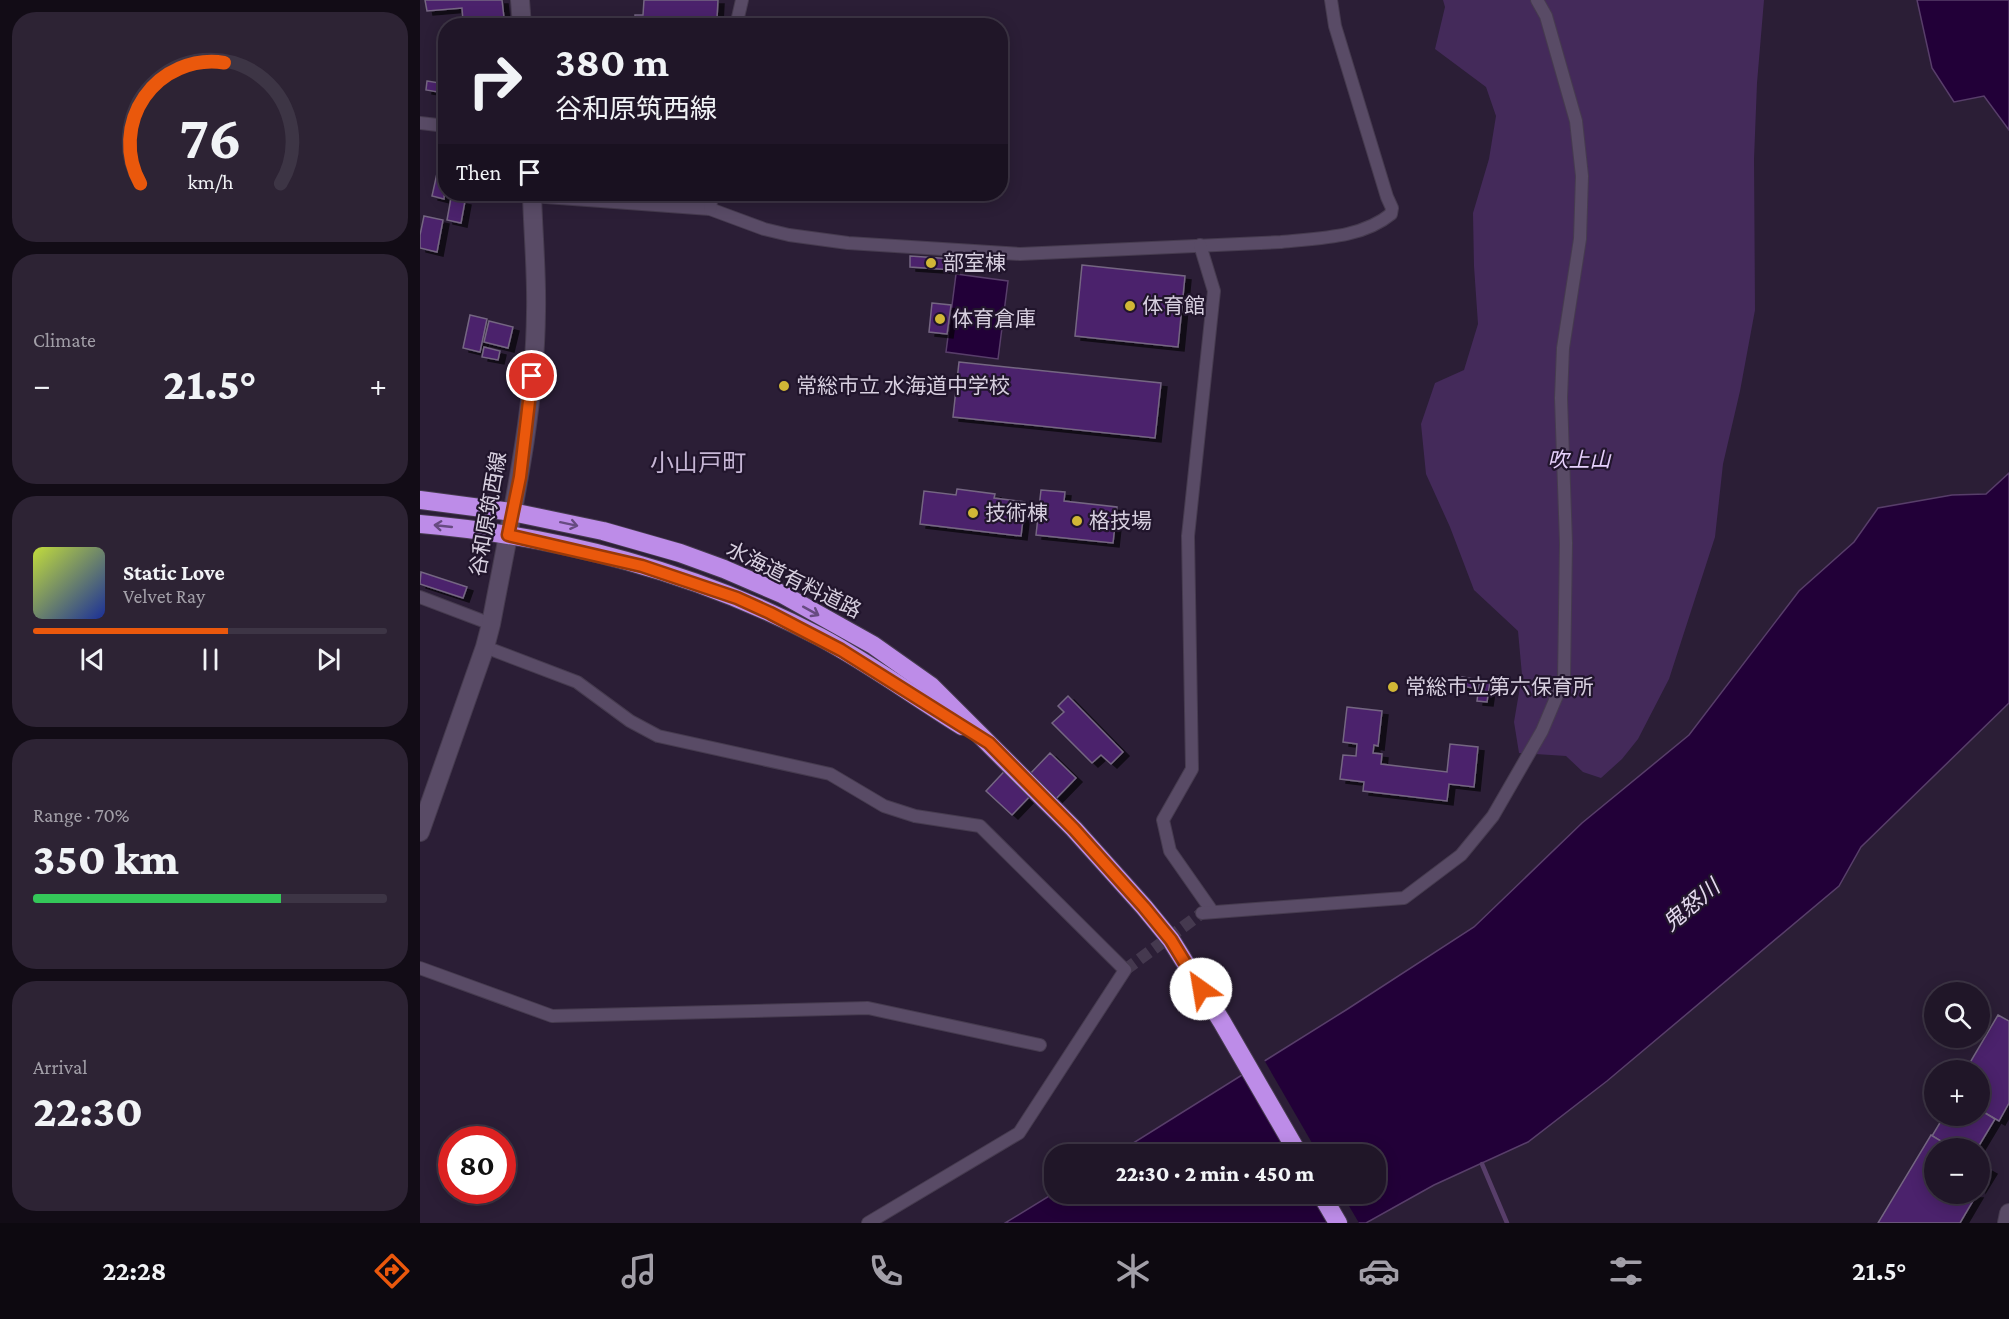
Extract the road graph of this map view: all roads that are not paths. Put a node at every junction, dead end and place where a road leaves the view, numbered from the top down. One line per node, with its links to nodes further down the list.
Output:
1 (520, 0): 5 (main road)
2 (742, 0): 6 (street)
3 (1331, 0): 13 (street)
4 (1537, 0): 13 (street)
5 (521, 18)
6 (738, 18)
7 (420, 123): 8 (street)
8 (438, 125)
9 (532, 201): 15 (main road, 谷和原筑西線)
10 (608, 201): 12 (street)
11 (711, 201): 12 (street)
12 (710, 209): 13 (street)
13 (1200, 245)
14 (420, 500): 15 (highway, 水海道有料道路)
15 (512, 512): 17 (main road, 谷和原筑西線); 21 (highway, 水海道有料道路, one-way to 21)
16 (420, 524): 17 (highway, 水海道有料道路, one-way to 16)
17 (508, 535): 19 (main road, 谷和原筑西線); 21 (highway, 水海道有料道路)
18 (420, 597): 19 (street)
19 (491, 624): 20 (main road, 谷和原筑西線)
20 (485, 647): 22 (main road, 谷和原筑西線); 28 (street)
21 (989, 743): 25 (highway, 水海道有料道路)
22 (420, 832)
23 (420, 968): 24 (street)
24 (1040, 1045)
25 (1293, 1144)
26 (1327, 1204): 29 (highway)
27 (2009, 1213): 30 (main road)
28 (868, 1223)
29 (1338, 1223)
30 (2007, 1223)

